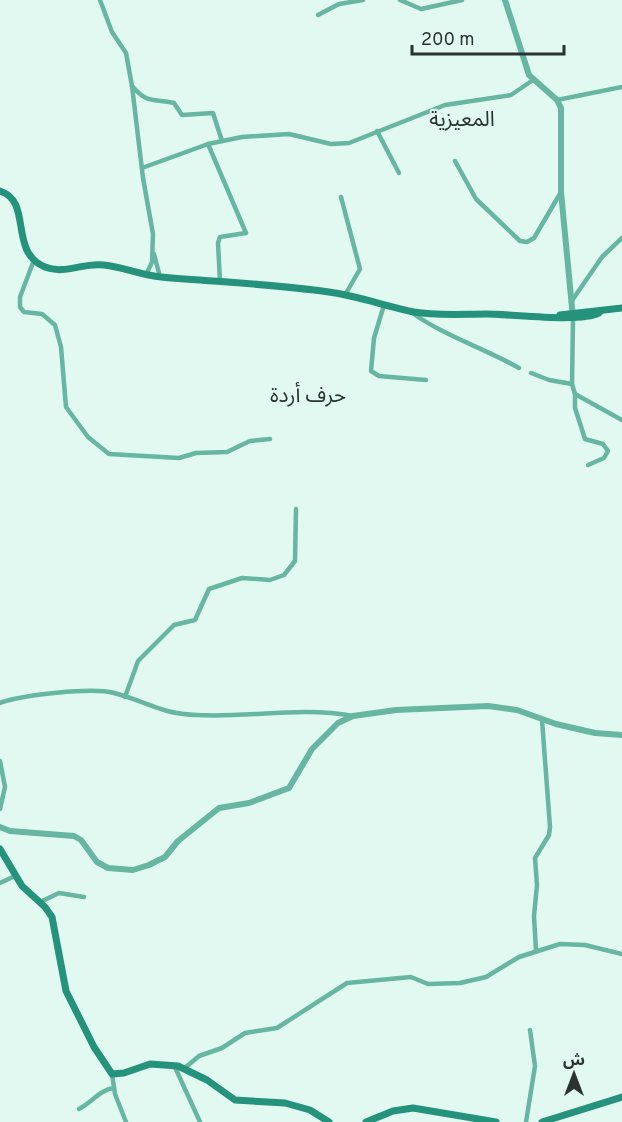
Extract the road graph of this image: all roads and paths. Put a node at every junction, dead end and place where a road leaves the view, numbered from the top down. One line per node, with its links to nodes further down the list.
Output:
1 (100, 0): 8 (street)
2 (363, 0): 6 (street)
3 (400, 0): 4 (street)
4 (462, 0)
5 (505, 0): 7 (street)
6 (318, 15)
7 (533, 80): 10 (street); 11 (street)
8 (132, 86): 12 (street); 15 (street)
9 (622, 87): 10 (street)
10 (557, 100): 18 (street)
11 (377, 131): 12 (street); 16 (street)
12 (222, 141): 13 (street)
13 (208, 144): 15 (street); 25 (street)
14 (455, 162): 18 (street)
15 (142, 168): 21 (street)
16 (399, 173)
17 (0, 191): 22 (main road)
18 (561, 192): 27 (street)
19 (341, 196): 26 (street)
20 (622, 238): 27 (street)
21 (153, 245): 23 (street); 24 (street)
22 (34, 261): 23 (main road); 38 (street)
23 (146, 275): 24 (main road)
24 (160, 277): 25 (main road)
25 (220, 281): 26 (main road)
26 (345, 295): 28 (main road)
27 (571, 302): 31 (street)
28 (384, 305): 30 (main road); 34 (street)
29 (622, 308): 31 (main road)
30 (409, 311): 31 (main road); 32 (street)
31 (573, 316): 35 (street)
32 (519, 368)
33 (531, 373): 35 (street)
34 (426, 380)
35 (572, 384): 36 (street)
36 (574, 394): 37 (street); 39 (street)
37 (622, 420)
38 (270, 439)
39 (588, 465)
40 (296, 509): 41 (street)
41 (125, 697): 42 (street); 43 (street)
42 (0, 703)
43 (353, 716): 44 (street); 48 (street)
44 (542, 720): 45 (street); 54 (street)
45 (622, 735)
46 (0, 761): 47 (street)
47 (0, 809)
48 (0, 827)
49 (0, 849): 50 (main road)
50 (15, 876): 51 (street); 53 (main road)
51 (0, 883)
52 (84, 897): 53 (street)
53 (40, 902): 59 (main road)
54 (536, 951): 55 (street); 58 (street)
55 (622, 954)
56 (530, 1030): 69 (street)
57 (174, 1065): 58 (main road); 59 (main road); 65 (street)
58 (186, 1067): 66 (main road)
59 (112, 1074): 60 (street)
60 (114, 1088): 62 (street); 64 (street)
61 (622, 1097): 70 (main road)
62 (79, 1109)
63 (383, 1119): 67 (main road); 68 (main road)
64 (126, 1122)
65 (200, 1122)
66 (329, 1122)
67 (366, 1122)
68 (496, 1122)
69 (526, 1122)
70 (542, 1122)

